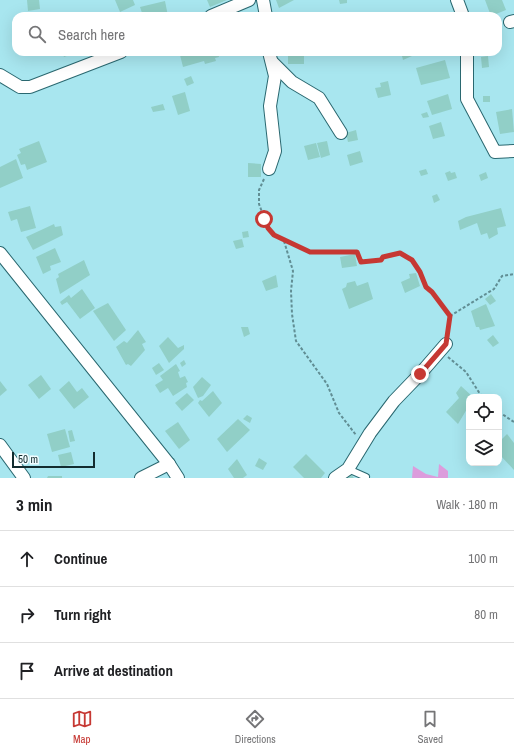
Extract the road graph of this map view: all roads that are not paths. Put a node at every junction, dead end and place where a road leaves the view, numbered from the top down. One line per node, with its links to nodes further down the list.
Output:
1 (249, 0): 4 (street)
2 (263, 0): 5 (street)
3 (457, 0): 6 (street)
4 (220, 12)
5 (265, 12)
6 (462, 12)
7 (111, 56): 10 (street)
8 (467, 56): 12 (street)
9 (271, 58): 11 (street); 13 (street)
10 (0, 75)
11 (341, 133)
12 (514, 151)
13 (269, 169)
14 (0, 252): 17 (street)
15 (446, 344): 18 (street)
16 (0, 445): 20 (street)
17 (169, 464): 21 (street); 22 (street)
18 (348, 469): 19 (lane); 23 (street)
19 (366, 477)
20 (24, 478)
21 (141, 478)
22 (178, 478)
23 (335, 478)

